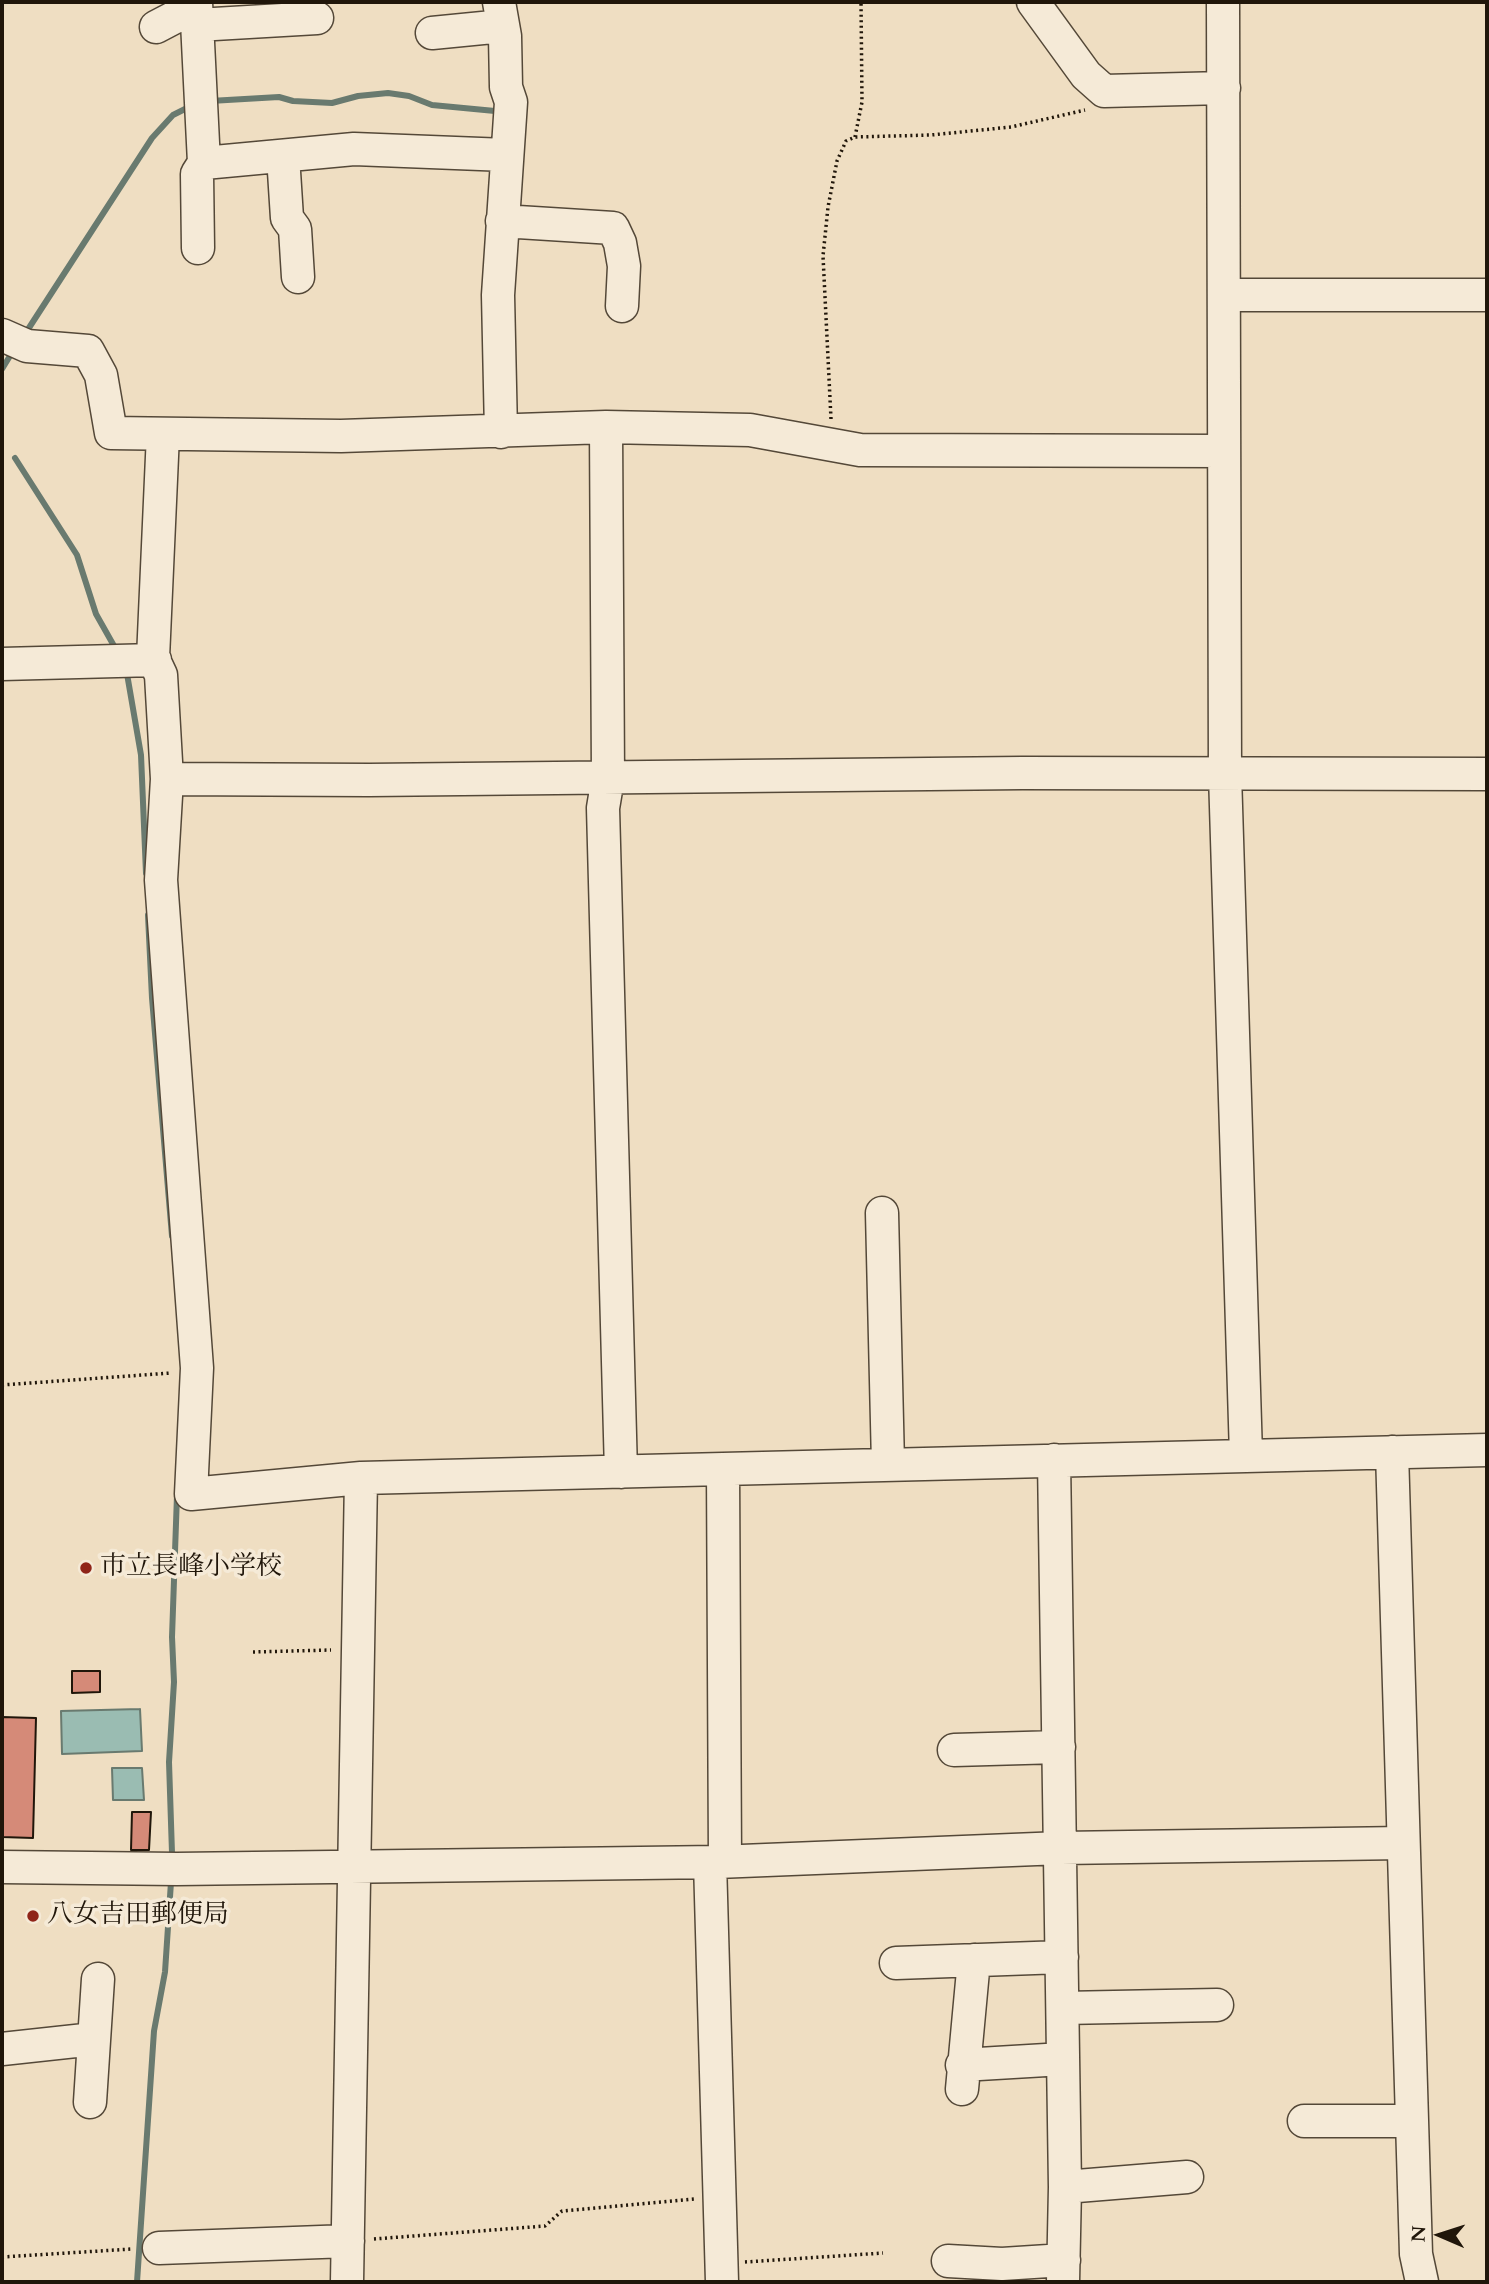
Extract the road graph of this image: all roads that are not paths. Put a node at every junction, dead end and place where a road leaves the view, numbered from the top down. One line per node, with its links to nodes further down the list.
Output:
1 (1033, 2): 8 (street)
2 (1223, 2): 8 (street)
3 (196, 11): 5 (street); 6 (street); 11 (street)
4 (501, 14): 7 (street); 9 (street)
5 (317, 18)
6 (156, 27)
7 (432, 33)
8 (1224, 88): 15 (street)
9 (506, 155): 10 (street); 12 (street)
10 (283, 156): 11 (street); 14 (street)
11 (204, 163): 13 (street)
12 (502, 221): 17 (street); 20 (street)
13 (198, 248)
14 (299, 277)
15 (1224, 295): 16 (street); 22 (street)
16 (1487, 295)
17 (622, 306)
18 (2, 335): 21 (street)
19 (606, 427): 20 (street); 22 (street); 27 (street)
20 (501, 432): 21 (street)
21 (163, 434): 23 (street)
22 (1224, 451): 25 (street)
23 (155, 660): 24 (street); 28 (street)
24 (2, 664)
25 (1225, 774): 26 (street); 27 (street); 32 (street)
26 (1487, 774)
27 (608, 778): 28 (street); 36 (street)
28 (167, 779): 37 (street)
29 (882, 1213): 34 (street)
30 (1487, 1450): 31 (street)
31 (1392, 1452): 32 (street); 40 (street)
32 (1246, 1455): 33 (street)
33 (1054, 1460): 34 (street); 38 (street)
34 (888, 1464): 35 (street)
35 (723, 1469): 36 (street); 42 (street)
36 (621, 1472): 37 (street)
37 (361, 1478): 44 (street)
38 (1059, 1747): 39 (street); 41 (street)
39 (954, 1750)
40 (1403, 1843): 41 (street); 56 (street)
41 (1061, 1848): 42 (street); 45 (street)
42 (718, 1862): 44 (street); 63 (street)
43 (2, 1867): 44 (street)
44 (355, 1867): 59 (street)
45 (1062, 1957): 46 (street); 50 (street)
46 (974, 1960): 47 (street); 53 (street)
47 (896, 1963)
48 (98, 1979): 51 (street)
49 (1217, 2005): 50 (street)
50 (1063, 2008): 53 (street)
51 (94, 2039): 52 (street); 54 (street)
52 (2, 2049)
53 (1063, 2059): 58 (street)
54 (90, 2102)
55 (1304, 2121): 56 (street)
56 (1412, 2121): 65 (street)
57 (1187, 2177): 58 (street)
58 (1065, 2187): 62 (street)
59 (348, 2241): 60 (street); 64 (street)
60 (159, 2248)
61 (948, 2261): 62 (street)
62 (1063, 2271)
63 (722, 2272)
64 (347, 2282)
65 (1422, 2282)

